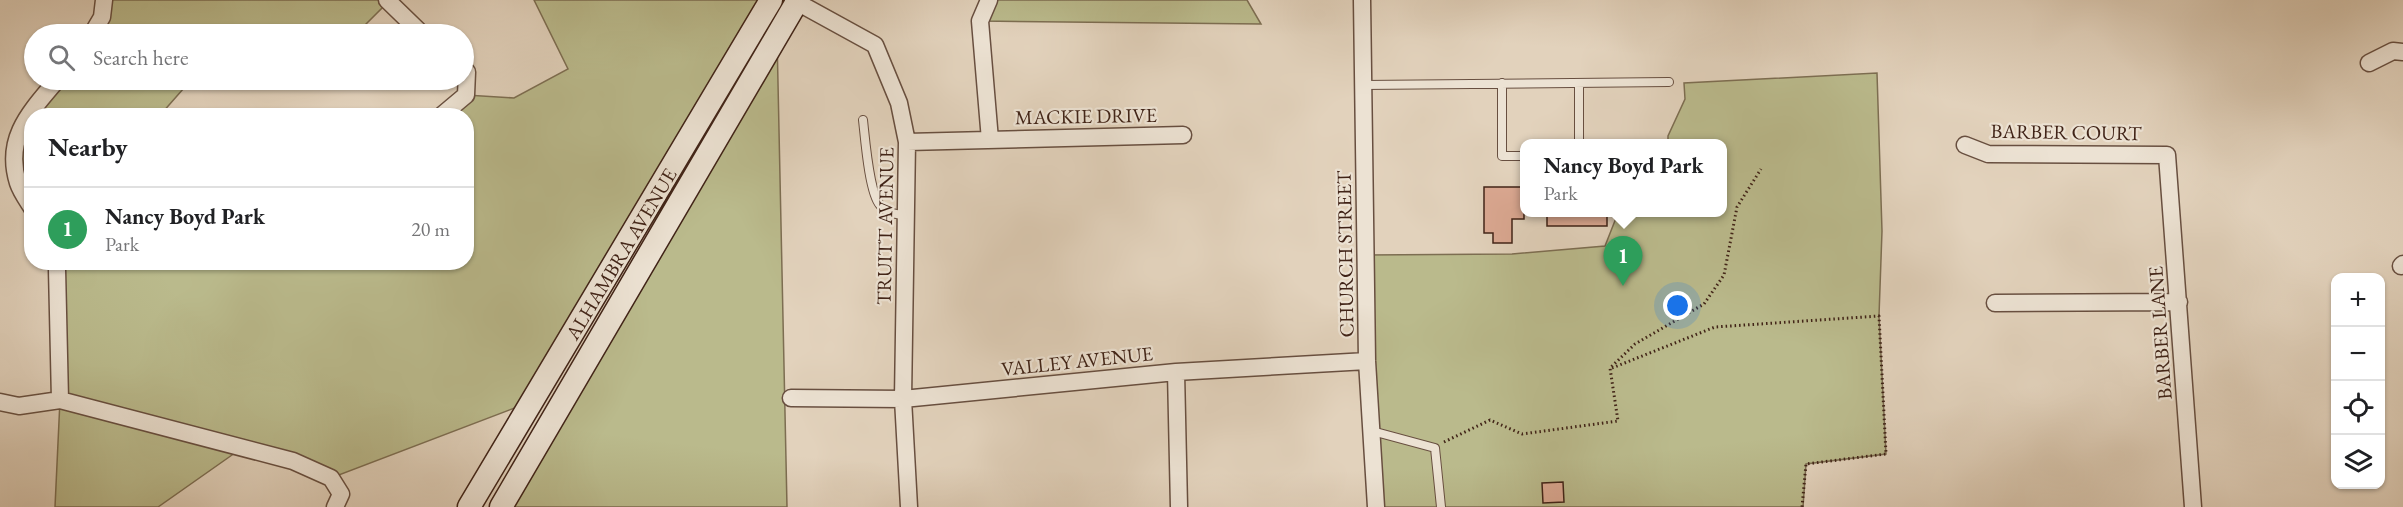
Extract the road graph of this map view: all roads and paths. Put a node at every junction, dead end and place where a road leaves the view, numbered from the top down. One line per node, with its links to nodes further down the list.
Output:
1 (104, 0): 7 (street)
2 (387, 0): 8 (street)
3 (771, 0): 44 (main road, ALHAMBRA AVENUE)
4 (989, 0): 23 (street, MACKIE DRIVE)
5 (1362, 0): 14 (street, CHURCH STREET)
6 (796, 1): 24 (street, TRUITT AVENUE); 45 (main road, ALHAMBRA AVENUE)
7 (98, 24)
8 (412, 24)
9 (2403, 52): 10 (street)
10 (2369, 63)
11 (1670, 82): 13 (lane)
12 (1502, 83): 13 (lane); 14 (lane); 27 (lane)
13 (1579, 83): 22 (lane)
14 (1363, 85): 34 (street, CHURCH STREET)
15 (49, 90): 17 (street)
16 (466, 90): 18 (street)
17 (33, 108)
18 (450, 108)
19 (863, 120): 30 (lane)
20 (24, 121): 29 (street)
21 (1184, 135): 23 (street, MACKIE DRIVE)
22 (1579, 139)
23 (990, 140): 24 (street, MACKIE DRIVE)
24 (907, 142): 30 (street, TRUITT AVENUE)
25 (1965, 145): 26 (street, BARBER COURT)
26 (2168, 155): 32 (street, BARBER LANE)
27 (1520, 156)
28 (1761, 169): 35 (path)
29 (24, 194)
30 (906, 216): 38 (street, TRUITT AVENUE)
31 (57, 270): 39 (street)
32 (2179, 302): 33 (street); 51 (street, BARBER LANE)
33 (1995, 303)
34 (1367, 361): 36 (street, VALLEY AVENUE); 41 (street, CHURCH STREET)
35 (1611, 368): 42 (path); 50 (path)
36 (1176, 372): 38 (street, VALLEY AVENUE); 47 (street)
37 (791, 398): 38 (street, VALLEY AVENUE)
38 (903, 399): 46 (street, TRUITT AVENUE)
39 (60, 400): 40 (street); 43 (street)
40 (0, 402)
41 (1372, 431): 48 (street, CHURCH STREET); 49 (lane)
42 (1440, 444)
43 (335, 507)
44 (469, 507)
45 (501, 507)
46 (909, 507)
47 (1179, 507)
48 (1376, 507)
49 (1441, 507)
50 (1802, 507)
51 (2193, 507)

